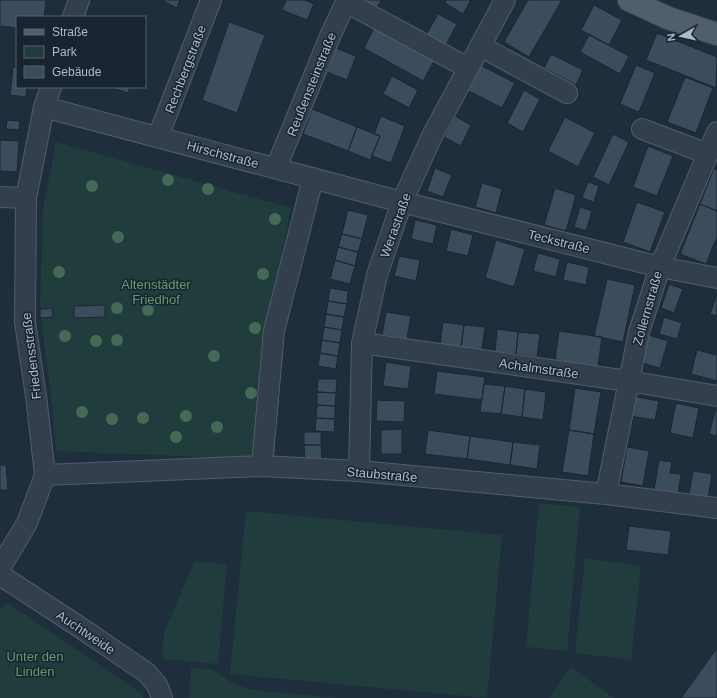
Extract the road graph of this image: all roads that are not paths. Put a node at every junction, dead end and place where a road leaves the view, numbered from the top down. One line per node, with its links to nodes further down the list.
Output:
1 (79, 0): 6 (street)
2 (211, 0): 15 (street, Rechbergstraße)
3 (505, 0): 8 (street, Werastraße)
4 (629, 0): 7 (main road)
5 (347, 1): 9 (street); 17 (street, Reußensteinstraße)
6 (72, 16)
7 (717, 34)
8 (480, 46): 9 (street, Werastraße); 11 (street)
9 (468, 68): 21 (street, Werastraße)
10 (50, 88): 12 (street, Friedensstraße)
11 (567, 93)
12 (44, 107): 15 (street, Hirschstraße); 20 (street, Friedensstraße)
13 (642, 129): 16 (street)
14 (717, 132): 16 (street, Zollernstraße)
15 (158, 137): 17 (street, Hirschstraße)
16 (708, 154): 22 (street, Zollernstraße)
17 (276, 168): 18 (street, Hirschstraße)
18 (313, 178): 21 (street, Hirschstraße); 27 (street)
19 (0, 198): 20 (street)
20 (26, 198): 29 (street, Friedensstraße)
21 (402, 202): 22 (street, Teckstraße); 24 (street, Werastraße)
22 (660, 267): 23 (street, Teckstraße); 25 (street, Zollernstraße)
23 (717, 278)
24 (362, 343): 25 (street, Achalmstraße); 28 (street, Werastraße)
25 (628, 381): 26 (street, Achalmstraße); 30 (street, Zollernstraße)
26 (717, 396)
27 (262, 466): 28 (street, Staubstraße); 29 (street, Staubstraße)
28 (359, 471): 30 (street, Staubstraße)
29 (45, 475): 32 (street, Friedensstraße)
30 (606, 494): 31 (street, Staubstraße)
31 (717, 508)
32 (0, 568)
33 (0, 575): 34 (street, Auchtweide)
34 (162, 698)

